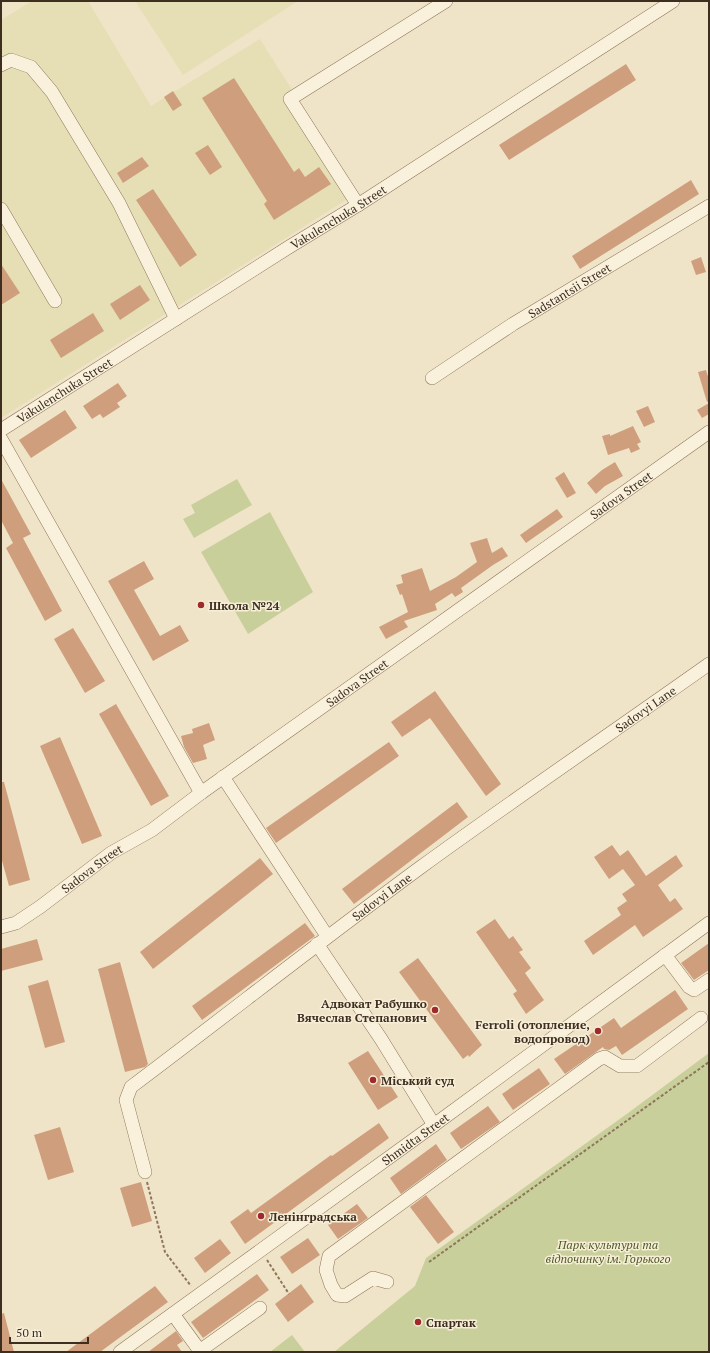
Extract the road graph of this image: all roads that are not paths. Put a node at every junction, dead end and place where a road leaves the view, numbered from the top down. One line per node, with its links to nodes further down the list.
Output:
1 (446, 1): 4 (street)
2 (673, 1): 4 (street, Vakulenchuka Street)
3 (1, 65): 8 (street)
4 (358, 205): 8 (street, Vakulenchuka Street)
5 (709, 206): 9 (street, Sadstantsii Street)
6 (1, 209): 7 (street)
7 (55, 301)
8 (176, 319): 10 (street, Vakulenchuka Street)
9 (432, 378)
10 (1, 430)
11 (709, 432): 14 (street, Sadova Street)
12 (1, 438): 15 (street)
13 (709, 664): 18 (street, Sadovyi Lane)
14 (223, 777): 15 (street, Sadova Street); 18 (street)
15 (201, 793): 17 (street, Sadova Street)
16 (708, 926): 19 (street, Shmidta Street)
17 (1, 927)
18 (322, 940): 22 (street); 23 (street, Sadovyi Lane)
19 (665, 955): 20 (street); 22 (street, Shmidta Street)
20 (709, 980)
21 (701, 1018): 24 (street)
22 (434, 1125): 26 (street, Shmidta Street)
23 (144, 1172)
24 (388, 1282)
25 (260, 1308): 28 (street)
26 (173, 1314): 27 (street, Shmidta Street); 28 (street)
27 (127, 1350)
28 (199, 1351)

